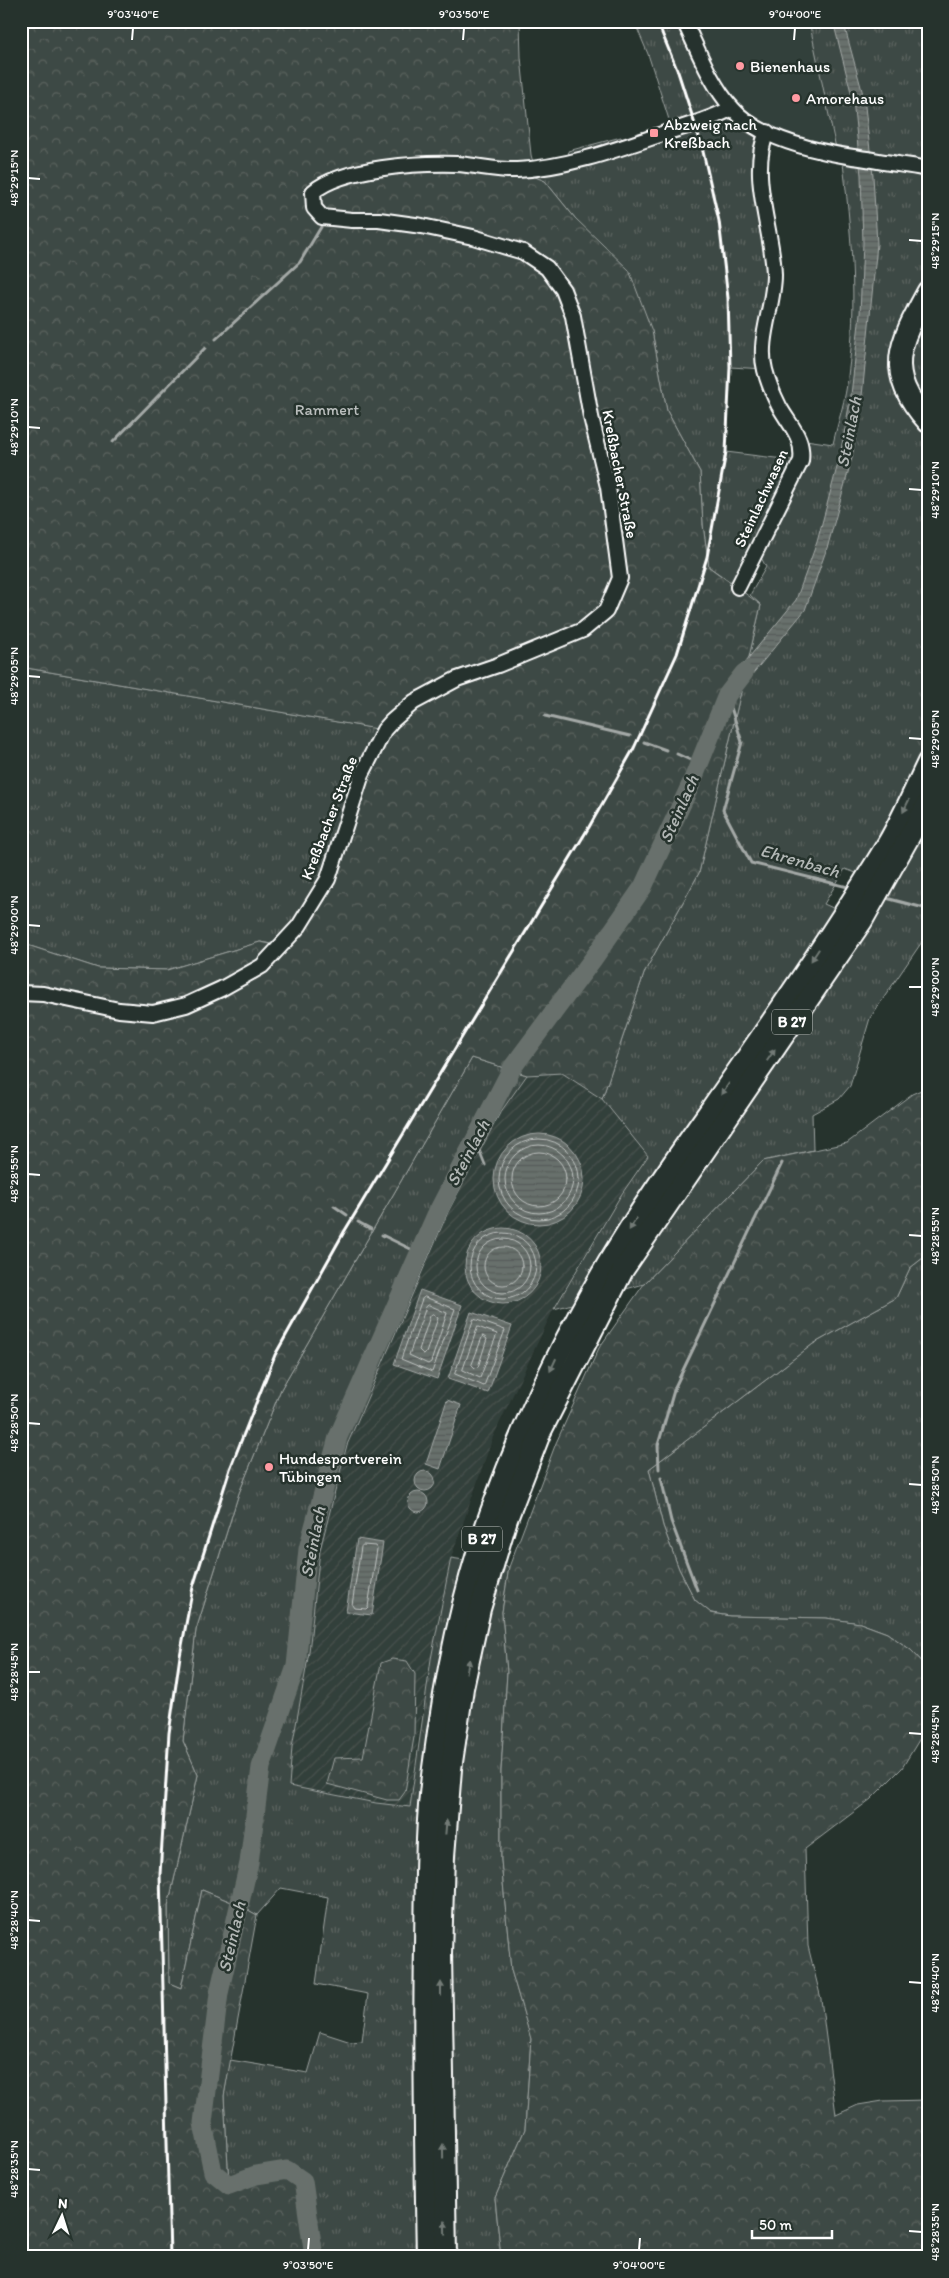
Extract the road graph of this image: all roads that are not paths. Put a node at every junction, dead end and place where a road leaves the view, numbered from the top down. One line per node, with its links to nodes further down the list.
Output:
1 (684, 21): 2 (street)
2 (732, 108): 3 (street); 16 (street, Kreßbacher Straße)
3 (767, 132): 4 (street); 11 (street, Steinlachwasen)
4 (892, 163): 5 (street); 6 (street)
5 (928, 170)
6 (928, 182)
7 (928, 290): 10 (highway)
8 (928, 307): 9 (highway)
9 (928, 409)
10 (928, 422)
11 (738, 587)
12 (928, 762): 15 (highway, B 27, one-way to 15)
13 (928, 803): 15 (highway, B 27)
14 (928, 825): 15 (highway)
15 (881, 877): 17 (highway, B 27, one-way to 17); 18 (highway, B 27, one-way to 15)
16 (21, 994)
17 (427, 2257)
18 (446, 2257)

